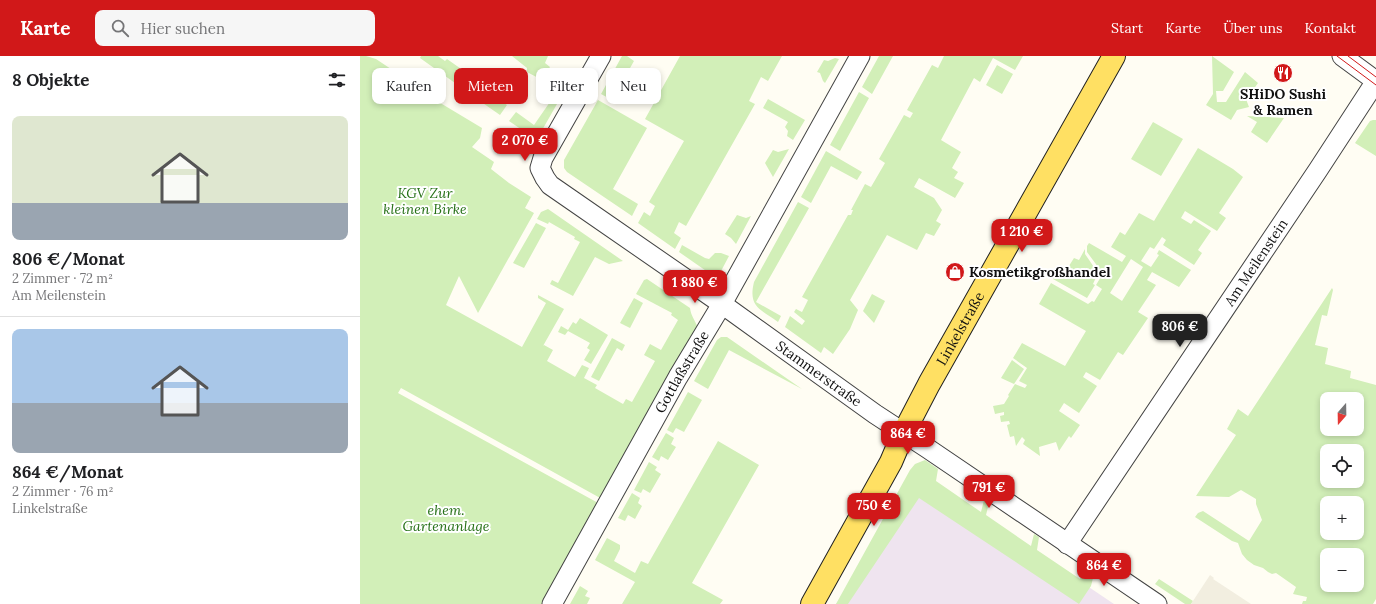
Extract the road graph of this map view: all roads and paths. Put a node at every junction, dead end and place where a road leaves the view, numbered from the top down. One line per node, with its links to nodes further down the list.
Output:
1 (601, 56): 6 (street, Stammerstraße)
2 (860, 56): 6 (street, Gottlaßstraße)
3 (1114, 56): 7 (main road, Linkelstraße)
4 (1342, 56): 5 (street)
5 (1376, 81): 8 (street, Am Meilenstein)
6 (722, 304): 7 (street, Stammerstraße); 9 (street, Gottlaßstraße)
7 (904, 434): 8 (street, Stammerstraße); 10 (main road, Linkelstraße)
8 (1067, 544): 11 (street, Stammerstraße)
9 (552, 604)
10 (812, 604)
11 (1157, 604)

